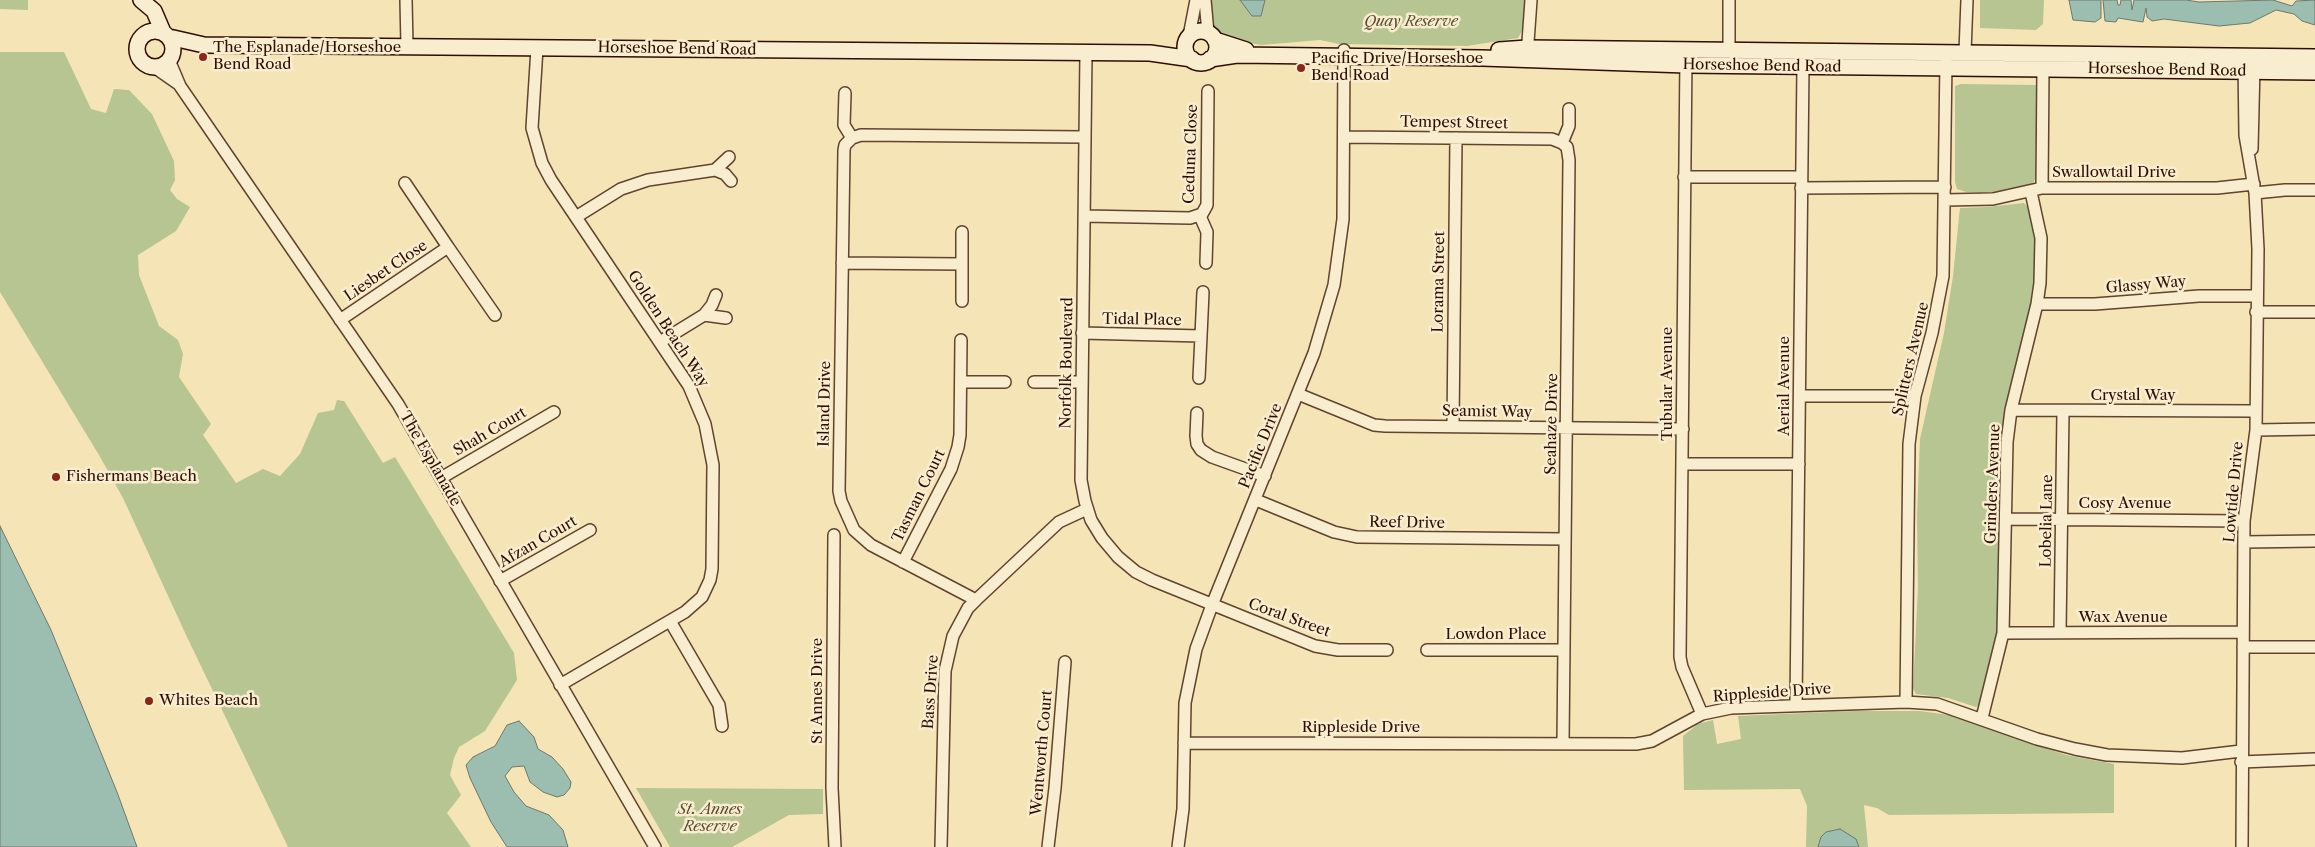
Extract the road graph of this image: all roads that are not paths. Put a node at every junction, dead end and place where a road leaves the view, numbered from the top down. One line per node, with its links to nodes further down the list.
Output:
1 (136, 0): 9 (street)
2 (141, 0): 10 (street)
3 (406, 0): 14 (street)
4 (1196, 0): 11 (street)
5 (1205, 0): 12 (street)
6 (1531, 0): 22 (street)
7 (1730, 0): 16 (street)
8 (1967, 0): 19 (street)
9 (146, 33): 10 (street); 30 (street)
10 (166, 34): 13 (street, Horseshoe Bend Road); 23 (street)
11 (1188, 37): 12 (street); 20 (street, Horseshoe Bend Road); 27 (street)
12 (1212, 37): 21 (street, Horseshoe Bend Road); 28 (street)
13 (204, 45): 14 (street, Horseshoe Bend Road); 23 (street, Horseshoe Bend Road)
14 (407, 46): 15 (street, Horseshoe Bend Road)
15 (536, 48): 17 (street, Horseshoe Bend Road); 58 (street, Golden Beach Way)
16 (1729, 50): 18 (street, Horseshoe Bend Road); 26 (street, Horseshoe Bend Road)
17 (1086, 52): 20 (street, Horseshoe Bend Road); 39 (street, Norfolk Boulevard)
18 (1946, 52): 19 (street, Horseshoe Bend Road); 31 (street, Splitters Avenue)
19 (1965, 52): 24 (street, Horseshoe Bend Road)
20 (1150, 53): 27 (street, Horseshoe Bend Road)
21 (1344, 54): 22 (street, Horseshoe Bend Road); 28 (street, Horseshoe Bend Road); 40 (street, Pacific Drive)
22 (1527, 54): 26 (street, Horseshoe Bend Road)
23 (171, 56): 30 (street); 35 (street, The Esplanade)
24 (2249, 56): 25 (street, Horseshoe Bend Road); 33 (street, Lowtide Drive)
25 (2315, 56)
26 (1686, 57): 29 (street, Horseshoe Bend Road); 46 (street, Tubular Avenue)
27 (1192, 59): 28 (street)
28 (1210, 59)
29 (1803, 66): 31 (street, Horseshoe Bend Road); 48 (street, Aerial Avenue)
30 (154, 67): 35 (street, The Esplanade)
31 (1946, 68): 32 (street, Horseshoe Bend Road); 50 (street, Splitters Avenue)
32 (2043, 69): 33 (street, Horseshoe Bend Road); 51 (street)
33 (2249, 71): 34 (street, Horseshoe Bend Road); 52 (street, Lowtide Drive)
34 (2315, 72)
35 (180, 86): 74 (street, The Esplanade)
36 (1208, 91): 57 (street, Ceduna Close)
37 (845, 93): 41 (street)
38 (1569, 109): 43 (street)
39 (1084, 137): 41 (street); 56 (street, Norfolk Boulevard)
40 (1344, 137): 42 (street, Tempest Street); 84 (street, Pacific Drive)
41 (852, 138): 62 (street, Island Drive)
42 (1456, 138): 43 (street, Tempest Street); 92 (street, Lorama Street)
43 (1562, 143): 93 (street, Seahaze Drive)
44 (729, 157): 45 (street)
45 (715, 170): 47 (street); 58 (street)
46 (1684, 177): 48 (street); 94 (street, Tubular Avenue)
47 (731, 181)
48 (1801, 182): 50 (street); 85 (street, Aerial Avenue)
49 (405, 183): 60 (street, Liesbet Close)
50 (1945, 187): 55 (street, Splitters Avenue)
51 (2042, 188): 52 (street, Swallowtail Drive); 54 (street, Swallowtail Drive)
52 (2255, 189): 53 (street, Swallowtail Drive); 66 (street, Lowtide Drive)
53 (2315, 190)
54 (2031, 192): 55 (street, Swallowtail Drive); 68 (street, Grinders Avenue)
55 (1945, 200): 86 (street, Splitters Avenue)
56 (1084, 216): 57 (street, Ceduna Close); 75 (street, Norfolk Boulevard)
57 (1200, 216): 61 (street, Ceduna Close)
58 (576, 217): 78 (street, Golden Beach Way)
59 (962, 232): 63 (street)
60 (448, 247): 71 (street, Liesbet Close); 74 (street, Liesbet Close)
61 (1206, 262)
62 (842, 263): 63 (street); 111 (street, Island Drive)
63 (962, 264): 67 (street)
64 (1203, 292): 76 (street, Tidal Place)
65 (716, 295): 72 (street)
66 (2257, 296): 68 (street, Glassy Way); 69 (street, Lowtide Drive)
67 (962, 301)
68 (2037, 304): 87 (street, Grinders Avenue)
69 (2256, 312): 70 (street); 89 (street, Lowtide Drive)
70 (2315, 312)
71 (494, 315)
72 (704, 315): 73 (street); 78 (street)
73 (726, 318)
74 (340, 320): 100 (street, The Esplanade)
75 (1082, 333): 76 (street, Tidal Place); 83 (street, Norfolk Boulevard)
76 (1201, 336): 79 (street, Tidal Place)
77 (961, 340): 80 (street, Tasman Court)
78 (660, 342): 115 (street, Golden Beach Way)
79 (1199, 378)
80 (961, 382): 81 (street); 111 (street, Tasman Court)
81 (1004, 382)
82 (1034, 382): 83 (street)
83 (1082, 382): 102 (street, Norfolk Boulevard)
84 (1298, 394): 92 (street, Seamist Way); 99 (street, Pacific Drive)
85 (1800, 396): 86 (street); 98 (street, Aerial Avenue)
86 (1915, 396): 126 (street, Splitters Avenue)
87 (2011, 410): 88 (street, Crystal Way); 103 (street, Grinders Avenue)
88 (2063, 411): 89 (street, Crystal Way); 104 (street, Lobelia Lane)
89 (2255, 411): 96 (street, Lowtide Drive)
90 (554, 412): 100 (street, Shah Court)
91 (1197, 414): 99 (street)
92 (1453, 426): 93 (street, Seamist Way)
93 (1567, 428): 94 (street, Seamist Way); 108 (street, Seahaze Drive)
94 (1683, 429): 97 (street, Tubular Avenue)
95 (2315, 429): 96 (street)
96 (2256, 430): 105 (street, Lowtide Drive)
97 (1682, 464): 98 (street); 128 (street, Tubular Avenue)
98 (1800, 464): 127 (street, Aerial Avenue)
99 (1265, 476): 101 (street, Pacific Drive)
100 (441, 478): 112 (street, The Esplanade)
101 (1256, 500): 108 (street, Reef Drive); 114 (street, Pacific Drive)
102 (1087, 509): 113 (street, Bass Drive); 114 (street, Norfolk Boulevard)
103 (2006, 519): 104 (street, Cosy Avenue); 118 (street, Grinders Avenue)
104 (2062, 519): 105 (street, Cosy Avenue); 116 (street, Lobelia Lane)
105 (2244, 521): 110 (street, Lowtide Drive)
106 (590, 530): 112 (street, Afzan Court)
107 (834, 535): 136 (street, St Annes Drive)
108 (1565, 540): 123 (street, Seahaze Drive)
109 (2315, 541): 110 (street)
110 (2244, 542): 117 (street, Lowtide Drive)
111 (903, 562): 113 (street, Island Drive)
112 (500, 581): 125 (street, The Esplanade)
113 (976, 600): 137 (street, Bass Drive)
114 (1212, 605): 121 (street, Coral Street); 131 (street, Pacific Drive)
115 (670, 621): 125 (street, Golden Beach Way); 130 (street)
116 (2060, 632): 117 (street, Wax Avenue); 118 (street, Wax Avenue)
117 (2243, 632): 119 (street, Lowtide Drive)
118 (2003, 634): 129 (street, Grinders Avenue)
119 (2243, 647): 120 (street); 133 (street, Lowtide Drive)
120 (2315, 647)
121 (1387, 650)
122 (1427, 650): 123 (street, Lowdon Place)
123 (1564, 650): 132 (street, Seahaze Drive)
124 (1065, 662): 138 (street, Wentworth Court)
125 (560, 685): 135 (street, The Esplanade)
126 (1906, 702): 127 (street, Rippleside Drive); 129 (street, Rippleside Drive)
127 (1796, 705): 128 (street, Rippleside Drive)
128 (1702, 714): 132 (street, Rippleside Drive)
129 (1982, 718): 133 (street, Rippleside Drive)
130 (722, 726)
131 (1184, 743): 132 (street, Rippleside Drive); 139 (street, Pacific Drive)
132 (1563, 743)
133 (2241, 756): 134 (street, Rippleside Drive); 140 (street, Lowtide Drive)
134 (2315, 760)
135 (655, 847)
136 (834, 847)
137 (941, 847)
138 (1048, 847)
139 (1178, 847)
140 (2242, 847)

